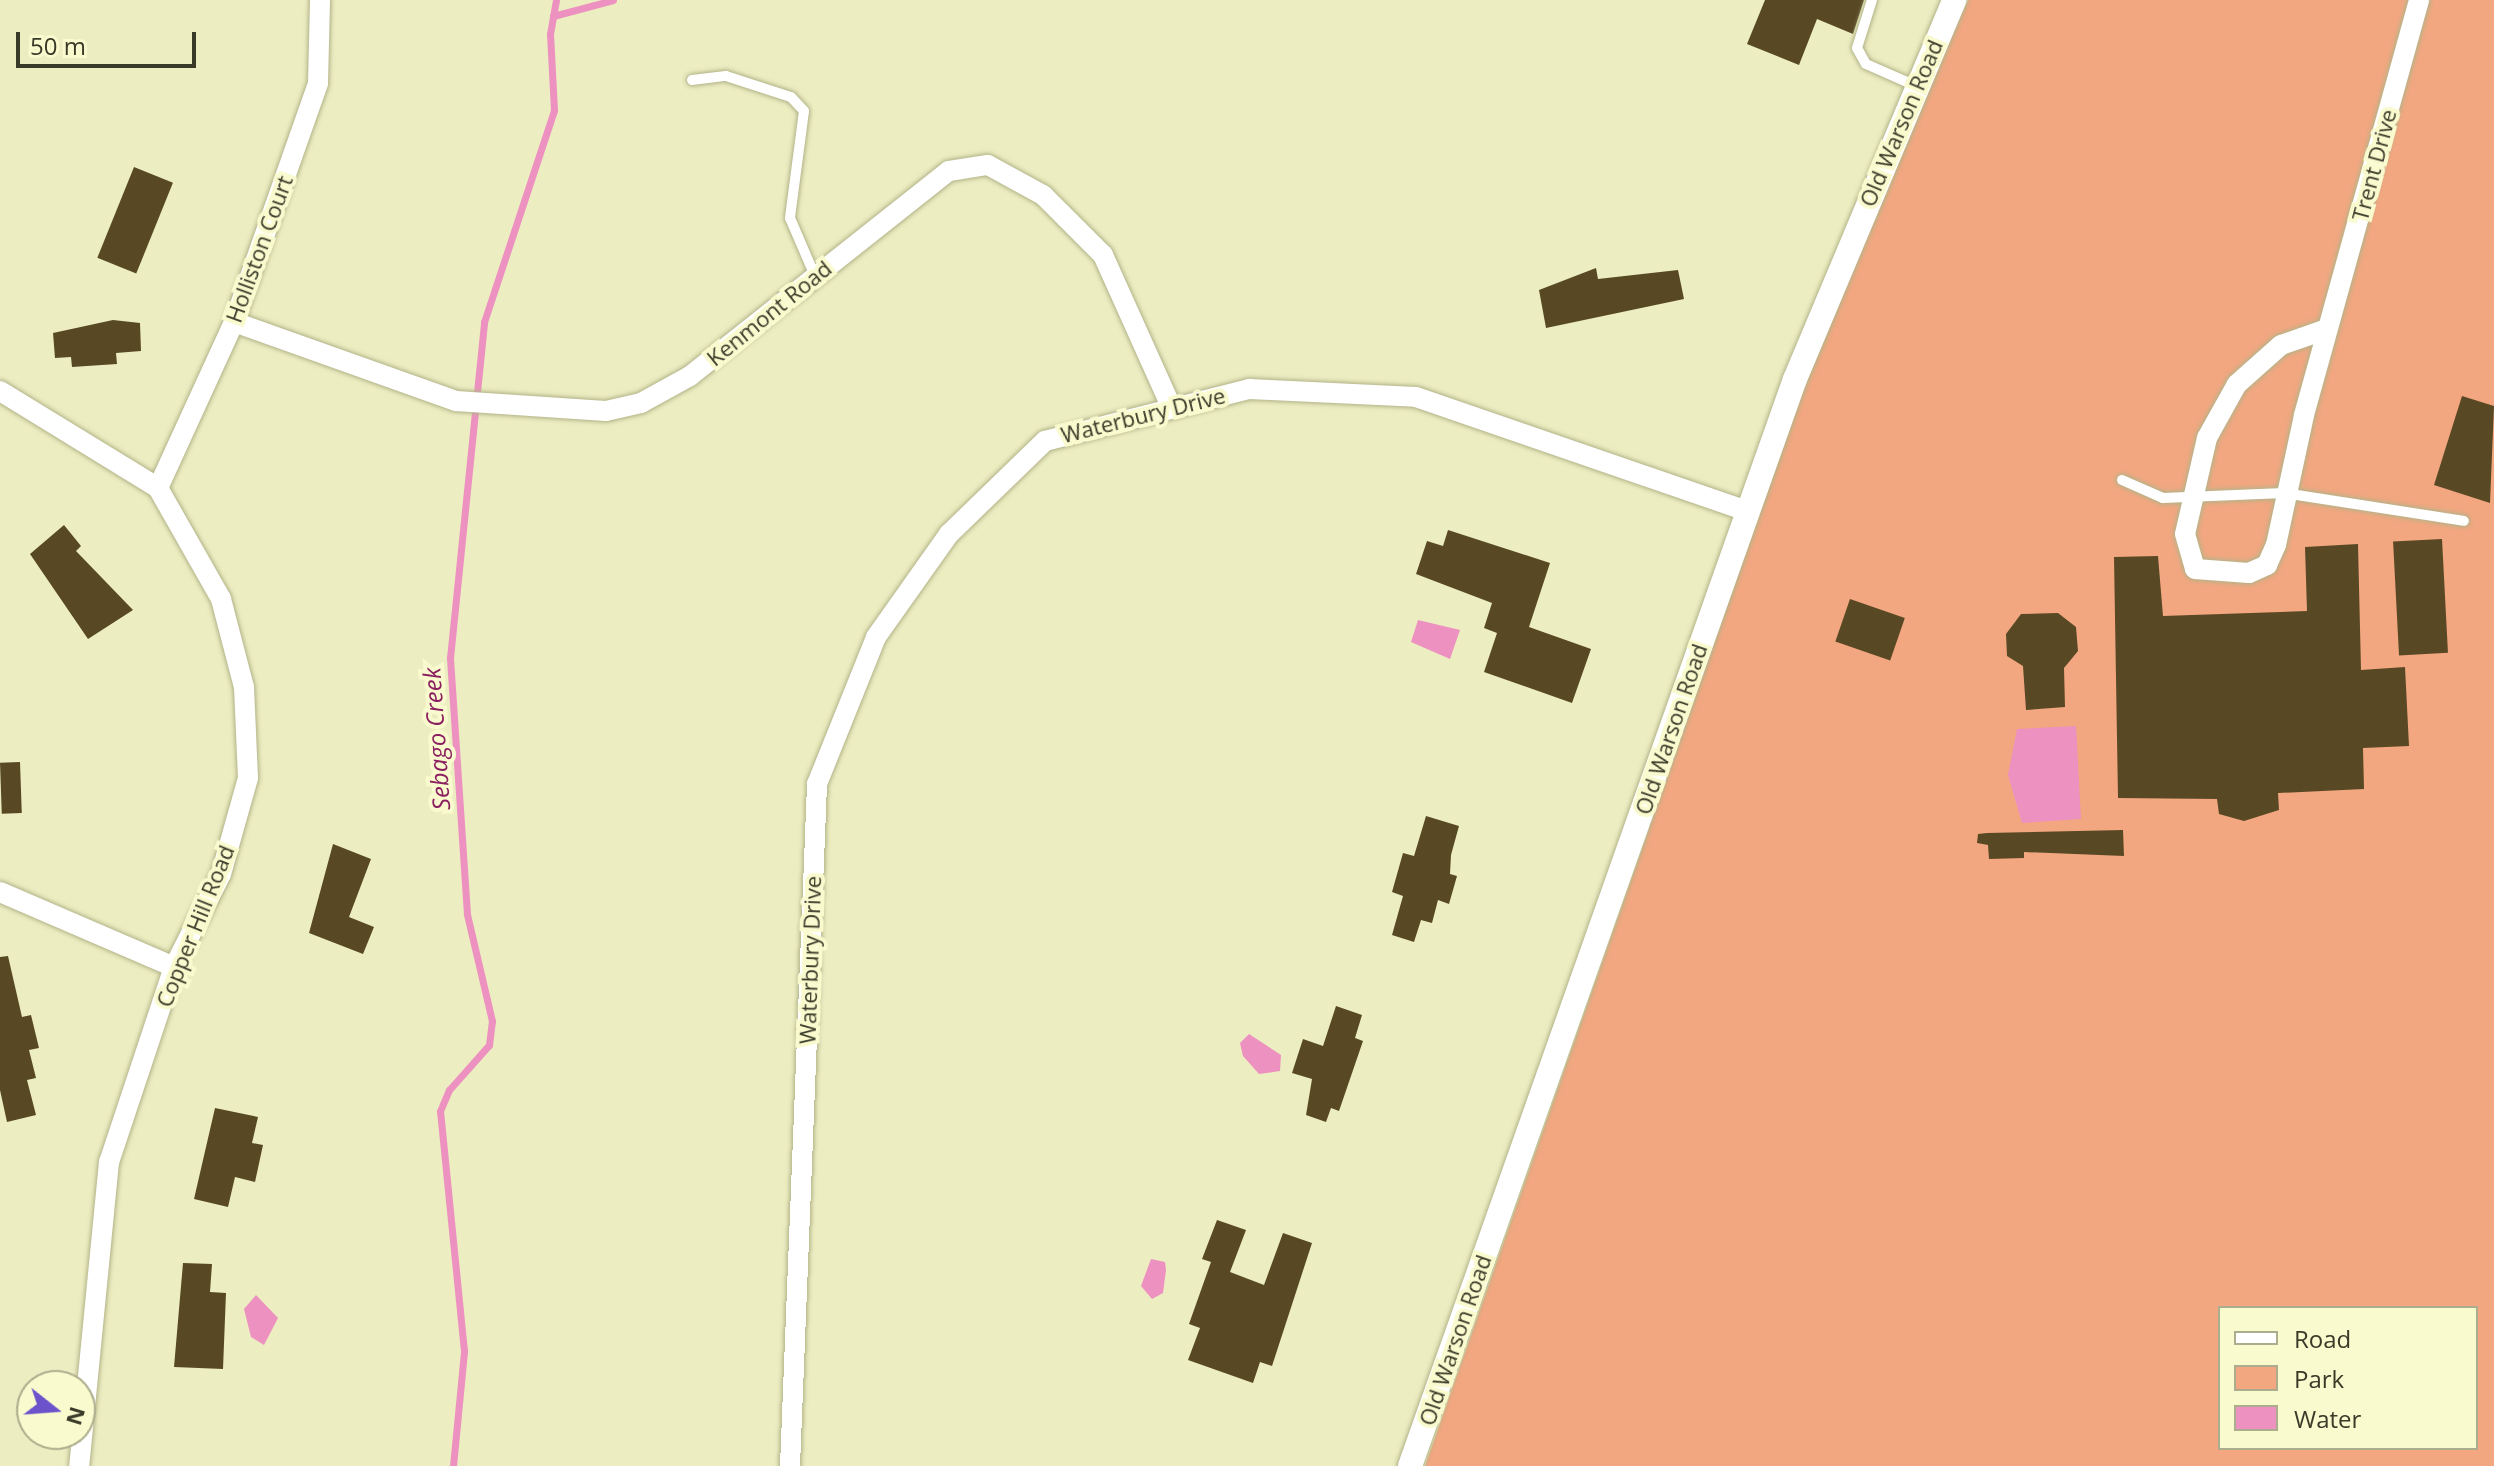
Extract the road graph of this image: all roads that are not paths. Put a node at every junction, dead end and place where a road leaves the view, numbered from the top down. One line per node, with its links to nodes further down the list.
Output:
1 (320, 0): 8 (street, Holliston Court)
2 (1872, 0): 6 (lane)
3 (1954, 0): 6 (street, Old Warson Road)
4 (2419, 0): 9 (street, Trent Drive)
5 (692, 80): 7 (lane)
6 (1916, 86): 16 (street, Old Warson Road)
7 (815, 276): 8 (street, Kenmont Road); 11 (street, Kenmont Road)
8 (234, 322): 13 (street, Holliston Court)
9 (2327, 329): 14 (street, Trent Drive); 15 (street)
10 (0, 391): 13 (street, Copper Hill Road)
11 (1170, 404): 16 (street, Waterbury Drive); 21 (street, Waterbury Drive)
12 (2122, 480): 15 (lane)
13 (158, 488): 19 (street, Copper Hill Road)
14 (2284, 493): 15 (lane); 15 (street, Trent Drive); 17 (lane)
15 (2190, 501)
16 (1747, 511): 22 (street, Old Warson Road)
17 (2464, 521)
18 (0, 892): 19 (street)
19 (174, 967): 20 (street, Copper Hill Road)
20 (79, 1466)
21 (790, 1466)
22 (1410, 1466)

